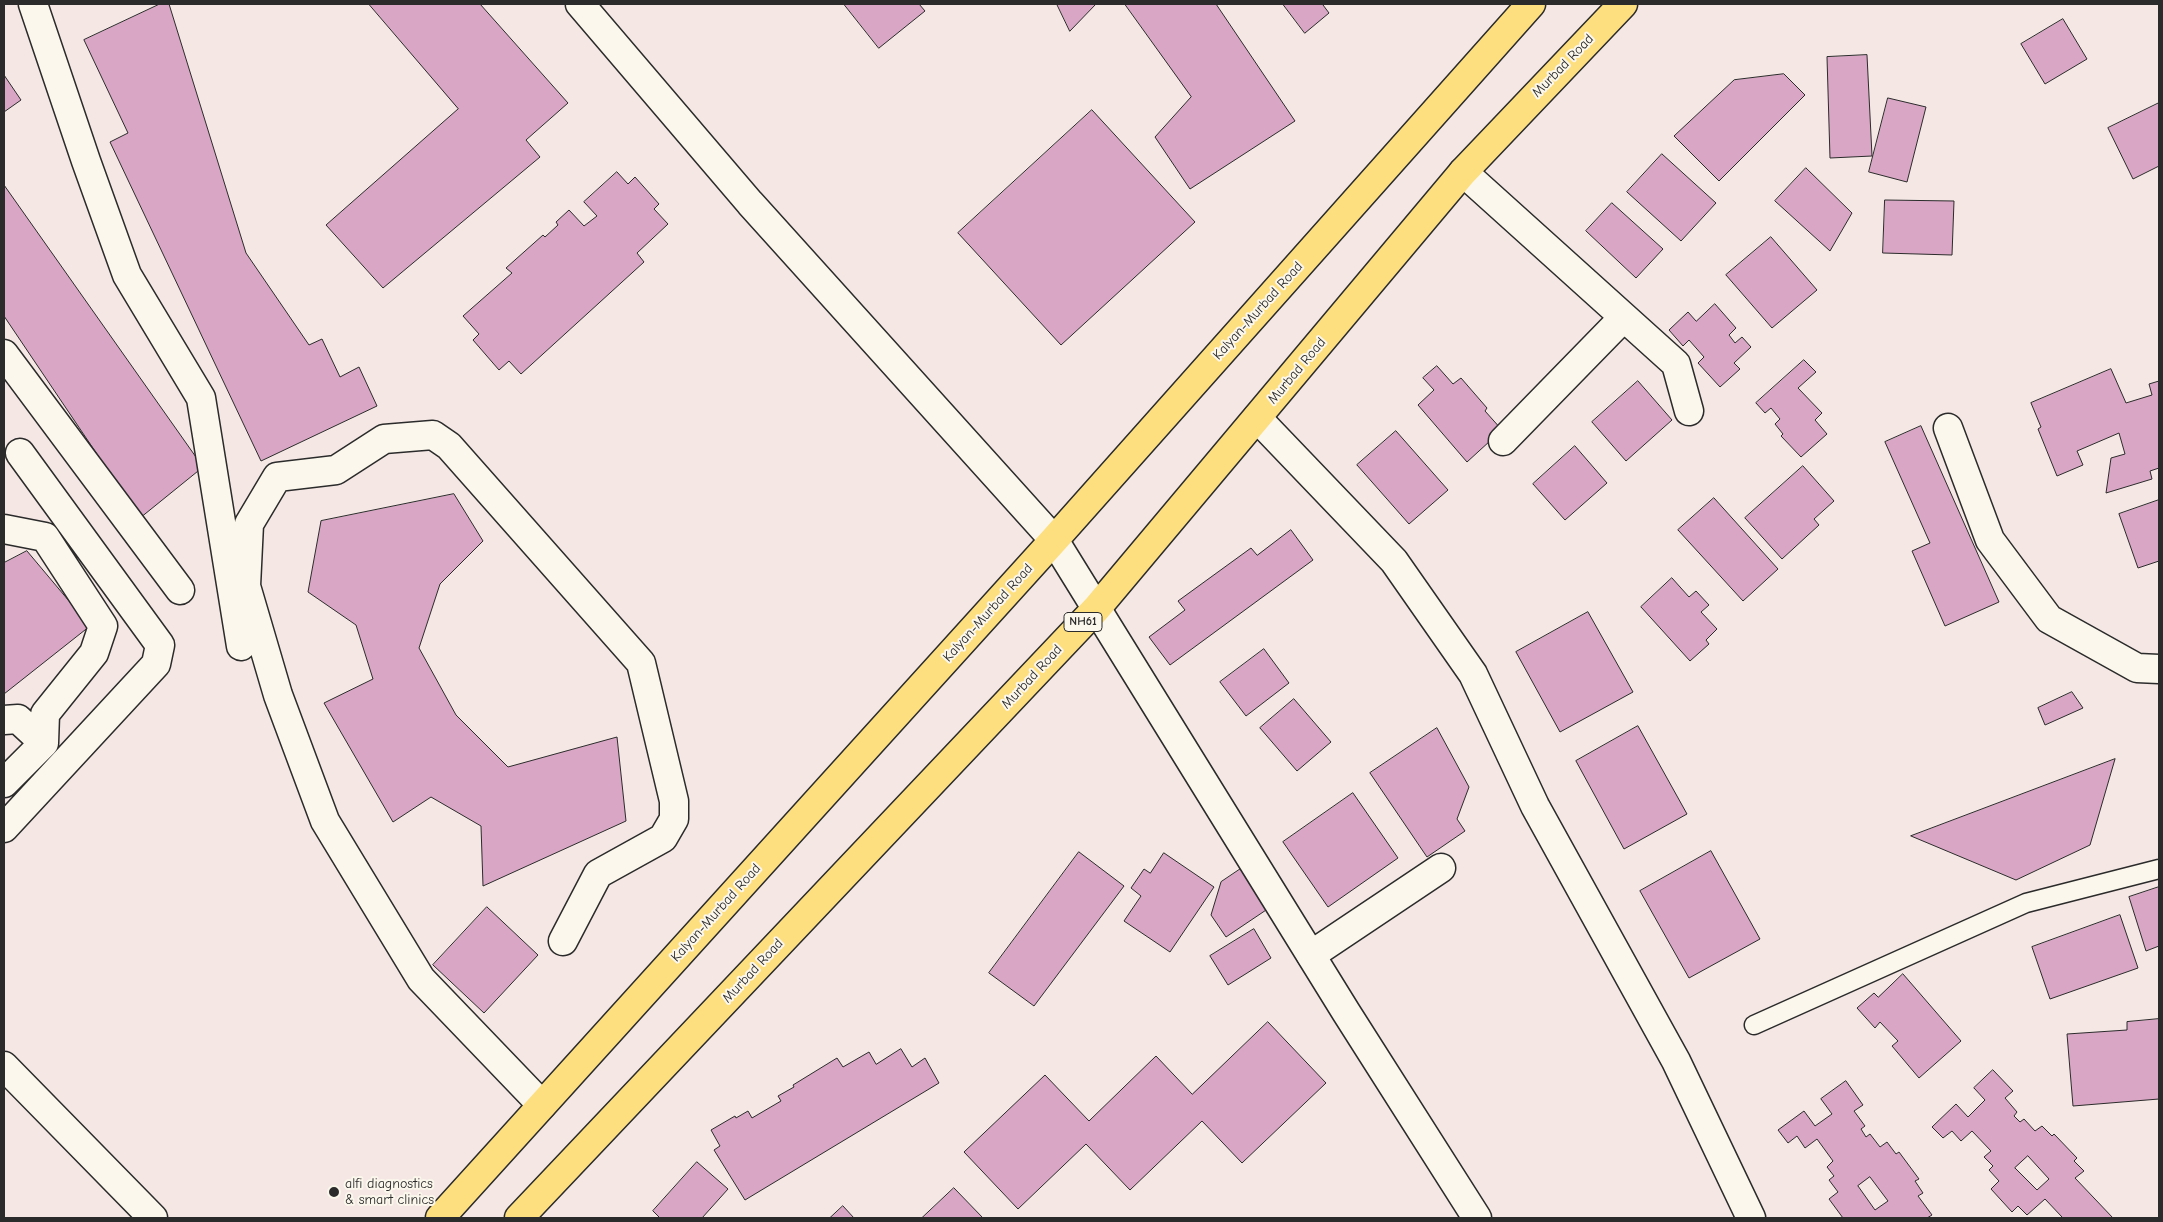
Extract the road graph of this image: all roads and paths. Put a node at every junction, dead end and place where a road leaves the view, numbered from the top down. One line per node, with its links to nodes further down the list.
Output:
1 (33, 4): 17 (street)
2 (580, 4): 14 (street)
3 (1532, 4): 14 (highway, Kalyan-Murbad Road)
4 (1621, 4): 5 (highway, Murbad Road / NH61)
5 (1463, 172): 6 (street); 9 (highway, Murbad Road / NH61)
6 (1624, 317): 8 (street); 11 (street)
7 (4, 354): 15 (street)
8 (1689, 411)
9 (1257, 418): 16 (highway, Murbad Road / NH61); 34 (street)
10 (1948, 428): 18 (street)
11 (1504, 441)
12 (20, 453): 22 (street)
13 (4, 529): 20 (street)
14 (1054, 540): 16 (street); 29 (highway, Kalyan-Murbad Road)
15 (180, 590)
16 (1096, 609): 26 (street); 32 (highway, Murbad Road / NH61)
17 (241, 646)
18 (2159, 669)
19 (4, 720): 20 (street)
20 (44, 743): 21 (street)
21 (4, 783)
22 (4, 828)
23 (1441, 868): 26 (street)
24 (2159, 869): 27 (lane)
25 (563, 941): 29 (street)
26 (1311, 955): 33 (street)
27 (1754, 1025)
28 (4, 1066): 30 (street)
29 (542, 1105): 31 (highway, Kalyan-Murbad Road)
30 (153, 1218)
31 (440, 1218)
32 (518, 1218)
33 (1477, 1218)
34 (1751, 1218)

